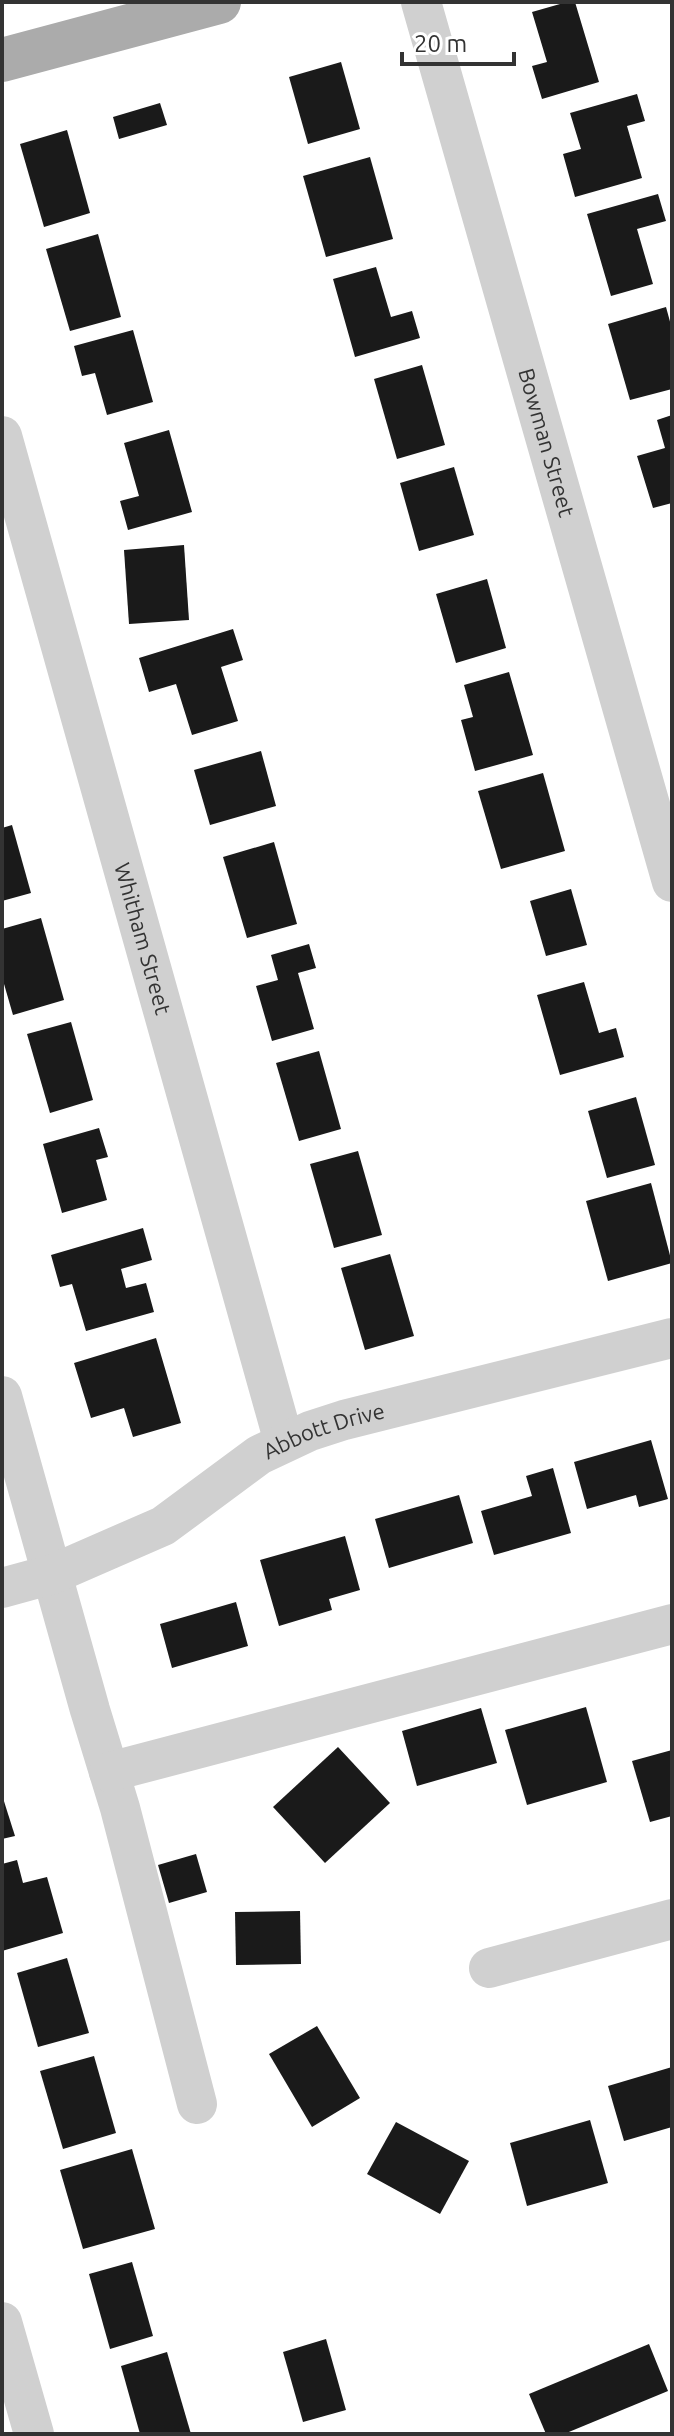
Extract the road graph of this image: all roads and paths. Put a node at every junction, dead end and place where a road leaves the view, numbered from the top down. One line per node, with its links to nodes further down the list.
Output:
1 (219, 2): 3 (main road)
2 (421, 2): 5 (street, Bowman Street)
3 (2, 60)
4 (2, 436): 8 (street, Whitham Street)
5 (672, 882)
6 (672, 1338): 8 (street, Abbott Drive)
7 (2, 1396): 9 (street)
8 (284, 1442): 9 (street, Abbott Drive)
9 (53, 1574): 10 (street, Abbott Drive); 12 (street)
10 (2, 1588)
11 (672, 1624): 12 (street)
12 (109, 1772): 15 (street)
13 (672, 1919): 14 (street)
14 (489, 1968)
15 (197, 2104)
16 (2, 2322): 17 (street)
17 (34, 2434)

